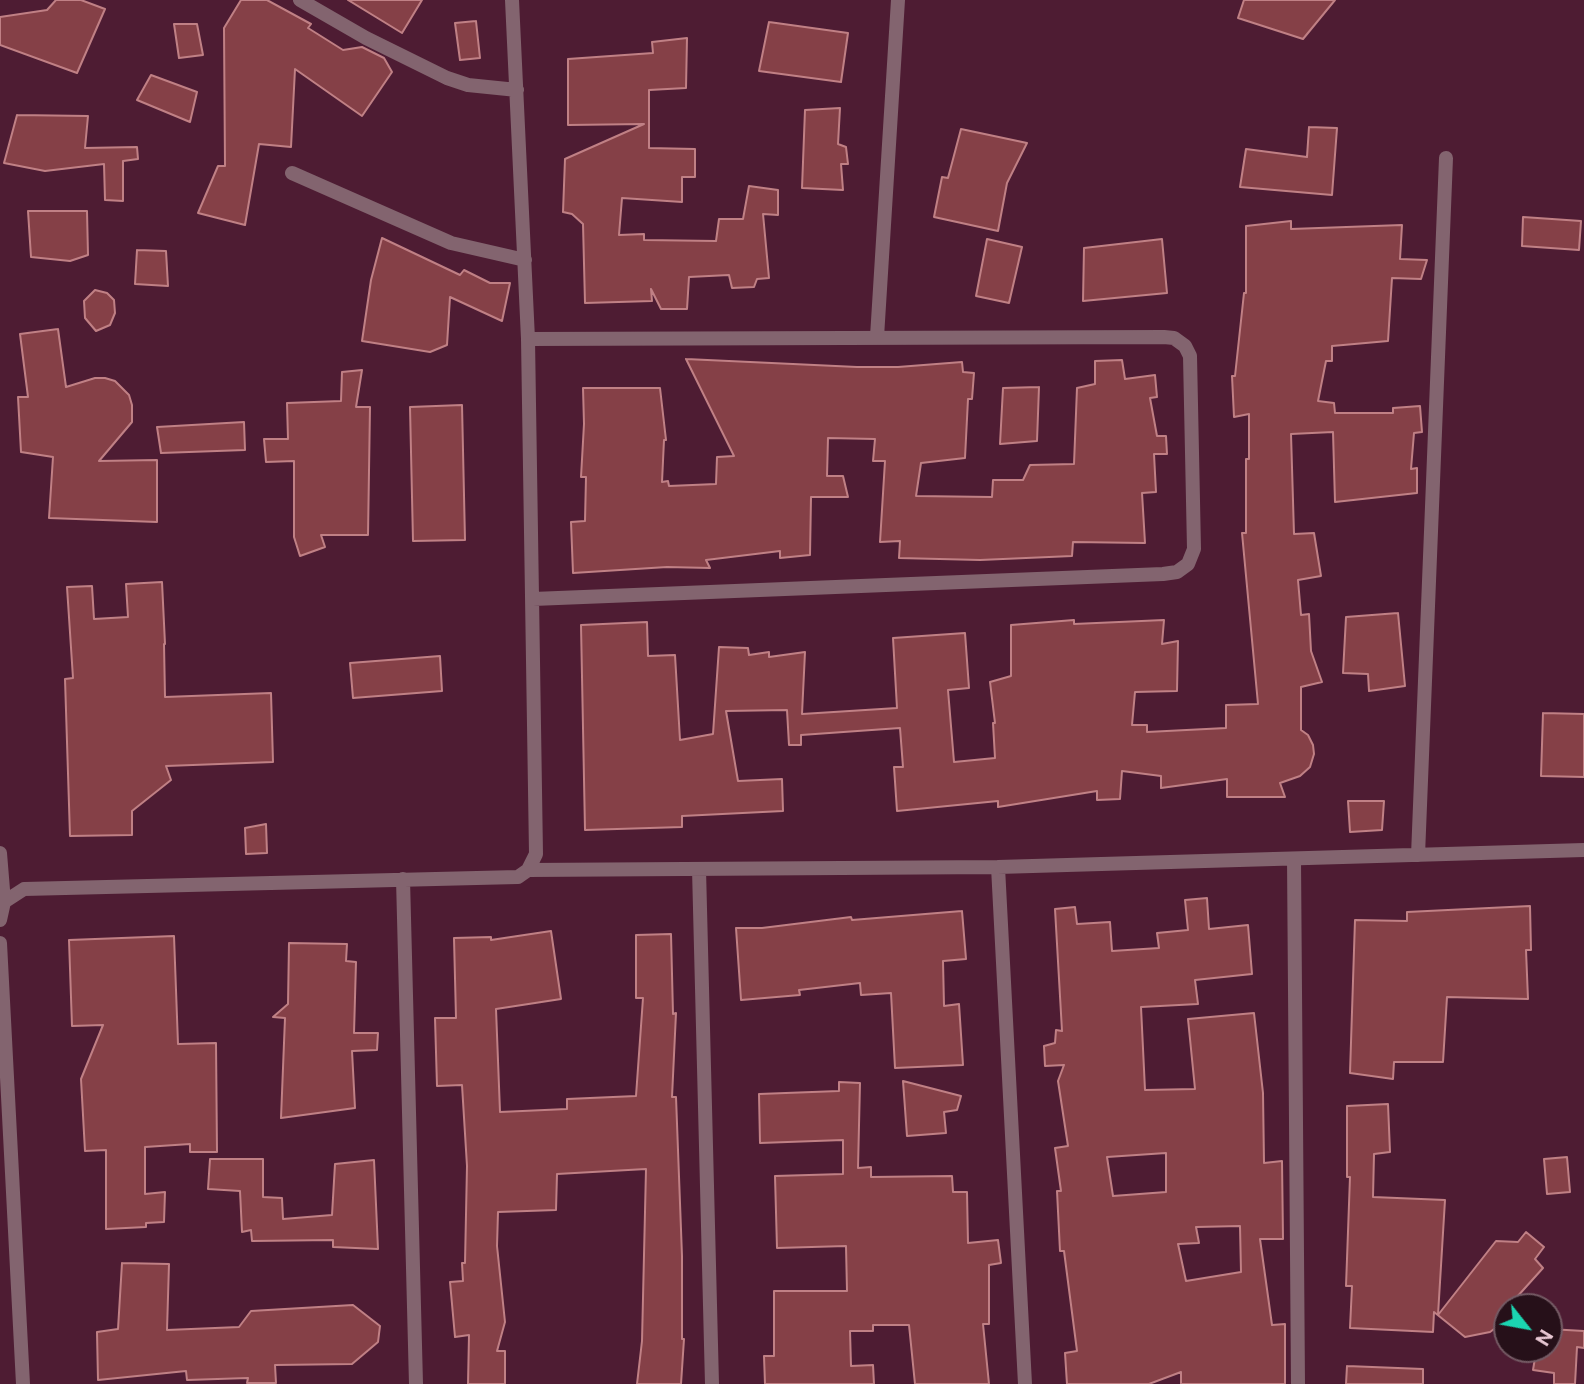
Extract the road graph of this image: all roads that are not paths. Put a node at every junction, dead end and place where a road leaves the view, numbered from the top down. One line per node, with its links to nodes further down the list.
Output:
1 (300, 0): 4 (street)
2 (512, 0): 4 (street)
3 (898, 0): 8 (street)
4 (517, 90): 7 (street)
5 (1446, 158): 13 (street)
6 (292, 173): 7 (street)
7 (525, 260): 9 (street)
8 (877, 337): 9 (street); 10 (street)
9 (528, 339): 10 (street)
10 (533, 599): 17 (street)
11 (1584, 850): 13 (street)
12 (0, 853): 19 (street)
13 (1418, 855): 14 (street)
14 (1294, 859): 15 (street); 28 (street)
15 (998, 867): 16 (street); 27 (street)
16 (699, 869): 17 (street); 26 (street)
17 (528, 870): 18 (street)
18 (403, 879): 19 (street); 25 (street)
19 (4, 902): 20 (street)
20 (0, 920)
21 (0, 943): 22 (street)
22 (16, 1253): 23 (street); 24 (street)
23 (0, 1254)
24 (23, 1384)
25 (416, 1384)
26 (712, 1384)
27 (1026, 1384)
28 (1298, 1384)

